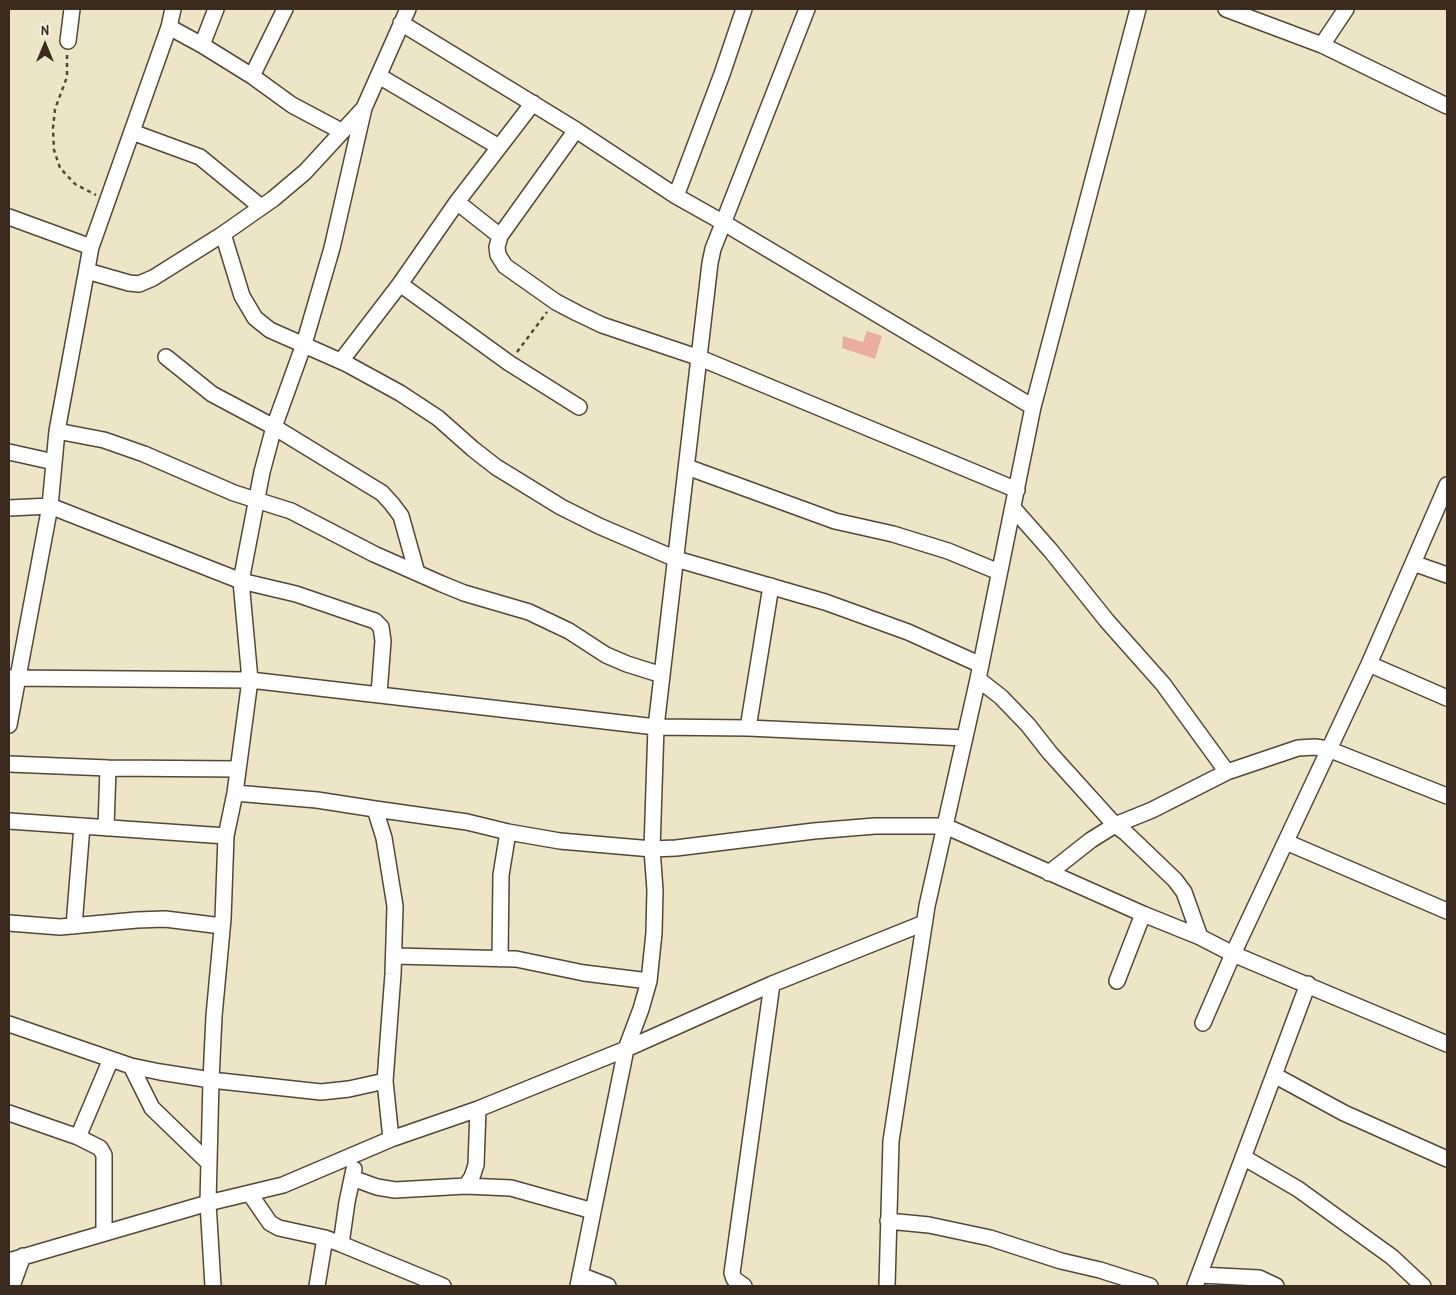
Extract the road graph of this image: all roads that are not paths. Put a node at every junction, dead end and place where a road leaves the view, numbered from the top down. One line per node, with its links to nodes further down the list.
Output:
1 (72, 9): 13 (street)
2 (173, 9): 12 (street)
3 (216, 9): 14 (street)
4 (285, 9): 16 (street)
5 (408, 9): 11 (street)
6 (744, 9): 25 (street)
7 (807, 9): 29 (street)
8 (1138, 9): 40 (street)
9 (1226, 9): 15 (street)
10 (1346, 9): 15 (street)
11 (401, 23): 17 (street); 18 (street)
12 (168, 27): 14 (street); 23 (street)
13 (68, 41)
14 (202, 45): 16 (street)
15 (1322, 45): 19 (street)
16 (252, 76): 22 (street)
17 (379, 76): 20 (street); 24 (street)
18 (533, 103): 21 (street); 24 (street)
19 (1447, 106)
20 (364, 108): 22 (street); 35 (street)
21 (576, 130): 25 (street); 31 (street)
22 (341, 131): 27 (street)
23 (132, 132): 27 (street); 32 (street)
24 (499, 147): 26 (street)
25 (676, 196): 29 (street)
26 (457, 202): 31 (street); 34 (street)
27 (261, 207): 30 (street)
28 (9, 217): 32 (street)
29 (724, 222): 37 (street); 40 (street)
30 (222, 234): 33 (street); 35 (street)
31 (500, 236): 37 (street)
32 (91, 247): 33 (street)
33 (87, 271): 42 (street)
34 (400, 284): 38 (street); 39 (street)
35 (304, 344): 38 (street); 41 (street)
36 (166, 356): 41 (street)
37 (700, 358): 45 (street); 47 (street)
38 (341, 361): 52 (street)
39 (579, 407)
40 (1033, 407): 47 (street)
41 (274, 427): 48 (street); 55 (street)
42 (57, 431): 44 (street); 48 (street)
43 (9, 452): 44 (street)
44 (54, 462): 49 (street)
45 (687, 467): 52 (street); 54 (street)
46 (1447, 485): 53 (street)
47 (1017, 490): 51 (street)
48 (256, 499): 55 (street); 57 (street)
49 (50, 506): 50 (street); 57 (street); 62 (street)
50 (9, 508)
51 (1013, 508): 54 (street); 74 (street)
52 (676, 559): 58 (street); 61 (street)
53 (1413, 563): 56 (street); 59 (street)
54 (1000, 572): 60 (street)
55 (418, 573): 61 (street)
56 (1447, 575)
57 (241, 581): 63 (street); 64 (street)
58 (771, 586): 60 (street); 68 (street)
59 (1369, 664): 65 (street); 70 (street)
60 (979, 672): 69 (street); 79 (street)
61 (662, 675): 67 (street)
62 (13, 678): 63 (street); 66 (street)
63 (250, 680): 64 (street); 73 (street)
64 (379, 694): 67 (street)
65 (1447, 698)
66 (9, 724)
67 (656, 728): 68 (street); 86 (street)
68 (748, 728): 69 (street)
69 (965, 738): 81 (street)
70 (1328, 749): 74 (street); 76 (street); 85 (street)
71 (9, 764): 72 (street)
72 (108, 768): 73 (street); 82 (street)
73 (238, 770): 75 (street)
74 (1227, 772): 79 (street)
75 (235, 793): 77 (street); 84 (street)
76 (1447, 796)
77 (375, 808): 83 (street); 96 (street)
78 (9, 821): 80 (street)
79 (1115, 825): 87 (street); 94 (street)
80 (82, 826): 82 (street); 92 (street)
81 (945, 826): 86 (street); 87 (street); 91 (street)
82 (106, 828): 84 (street)
83 (508, 832): 86 (street); 97 (street)
84 (226, 836): 93 (street)
85 (1286, 842): 88 (street); 95 (street)
86 (652, 849): 99 (street)
87 (1049, 873): 89 (street)
88 (1447, 911)
89 (1144, 914): 94 (street); 98 (street)
90 (9, 923): 92 (street)
91 (924, 923): 100 (street); 124 (street)
92 (74, 926): 93 (street)
93 (222, 926): 109 (street)
94 (1200, 936): 95 (street)
95 (1233, 954): 101 (street); 102 (street)
96 (394, 956): 97 (street); 110 (street)
97 (500, 959): 99 (street)
98 (1117, 980)
99 (648, 981): 105 (street)
100 (772, 984): 105 (street); 137 (street)
101 (1308, 984): 104 (street); 108 (street)
102 (1203, 1023)
103 (9, 1024): 106 (street)
104 (1447, 1044)
105 (626, 1049): 111 (street); 123 (street)
106 (111, 1059): 107 (street); 113 (street)
107 (131, 1066): 109 (street); 118 (street)
108 (1274, 1075): 116 (street); 117 (street)
109 (210, 1080): 110 (street); 118 (street)
110 (385, 1081): 114 (street)
111 (478, 1108): 114 (street); 120 (street)
112 (9, 1113): 113 (street)
113 (78, 1138): 125 (street)
114 (391, 1139): 115 (street)
115 (358, 1153): 119 (street); 121 (street)
116 (1244, 1156): 131 (street); 141 (street)
117 (1447, 1159)
118 (209, 1163): 122 (street)
119 (352, 1178): 120 (street); 127 (street)
120 (466, 1186): 123 (street)
121 (250, 1194): 122 (street); 126 (street)
122 (208, 1204): 125 (street); 133 (street)
123 (593, 1211): 130 (street)
124 (888, 1221): 138 (street); 139 (street)
125 (104, 1233): 128 (street)
126 (325, 1238): 127 (street); 134 (street)
127 (341, 1244): 129 (street)
128 (16, 1259): 132 (street)
129 (418, 1281): 135 (street)
130 (579, 1281): 136 (street)
131 (1197, 1281): 140 (street)
132 (12, 1286)
133 (212, 1286)
134 (317, 1286)
135 (443, 1286)
136 (608, 1286)
137 (744, 1286)
138 (886, 1286)
139 (1150, 1286)
140 (1276, 1286)
141 (1423, 1286)

